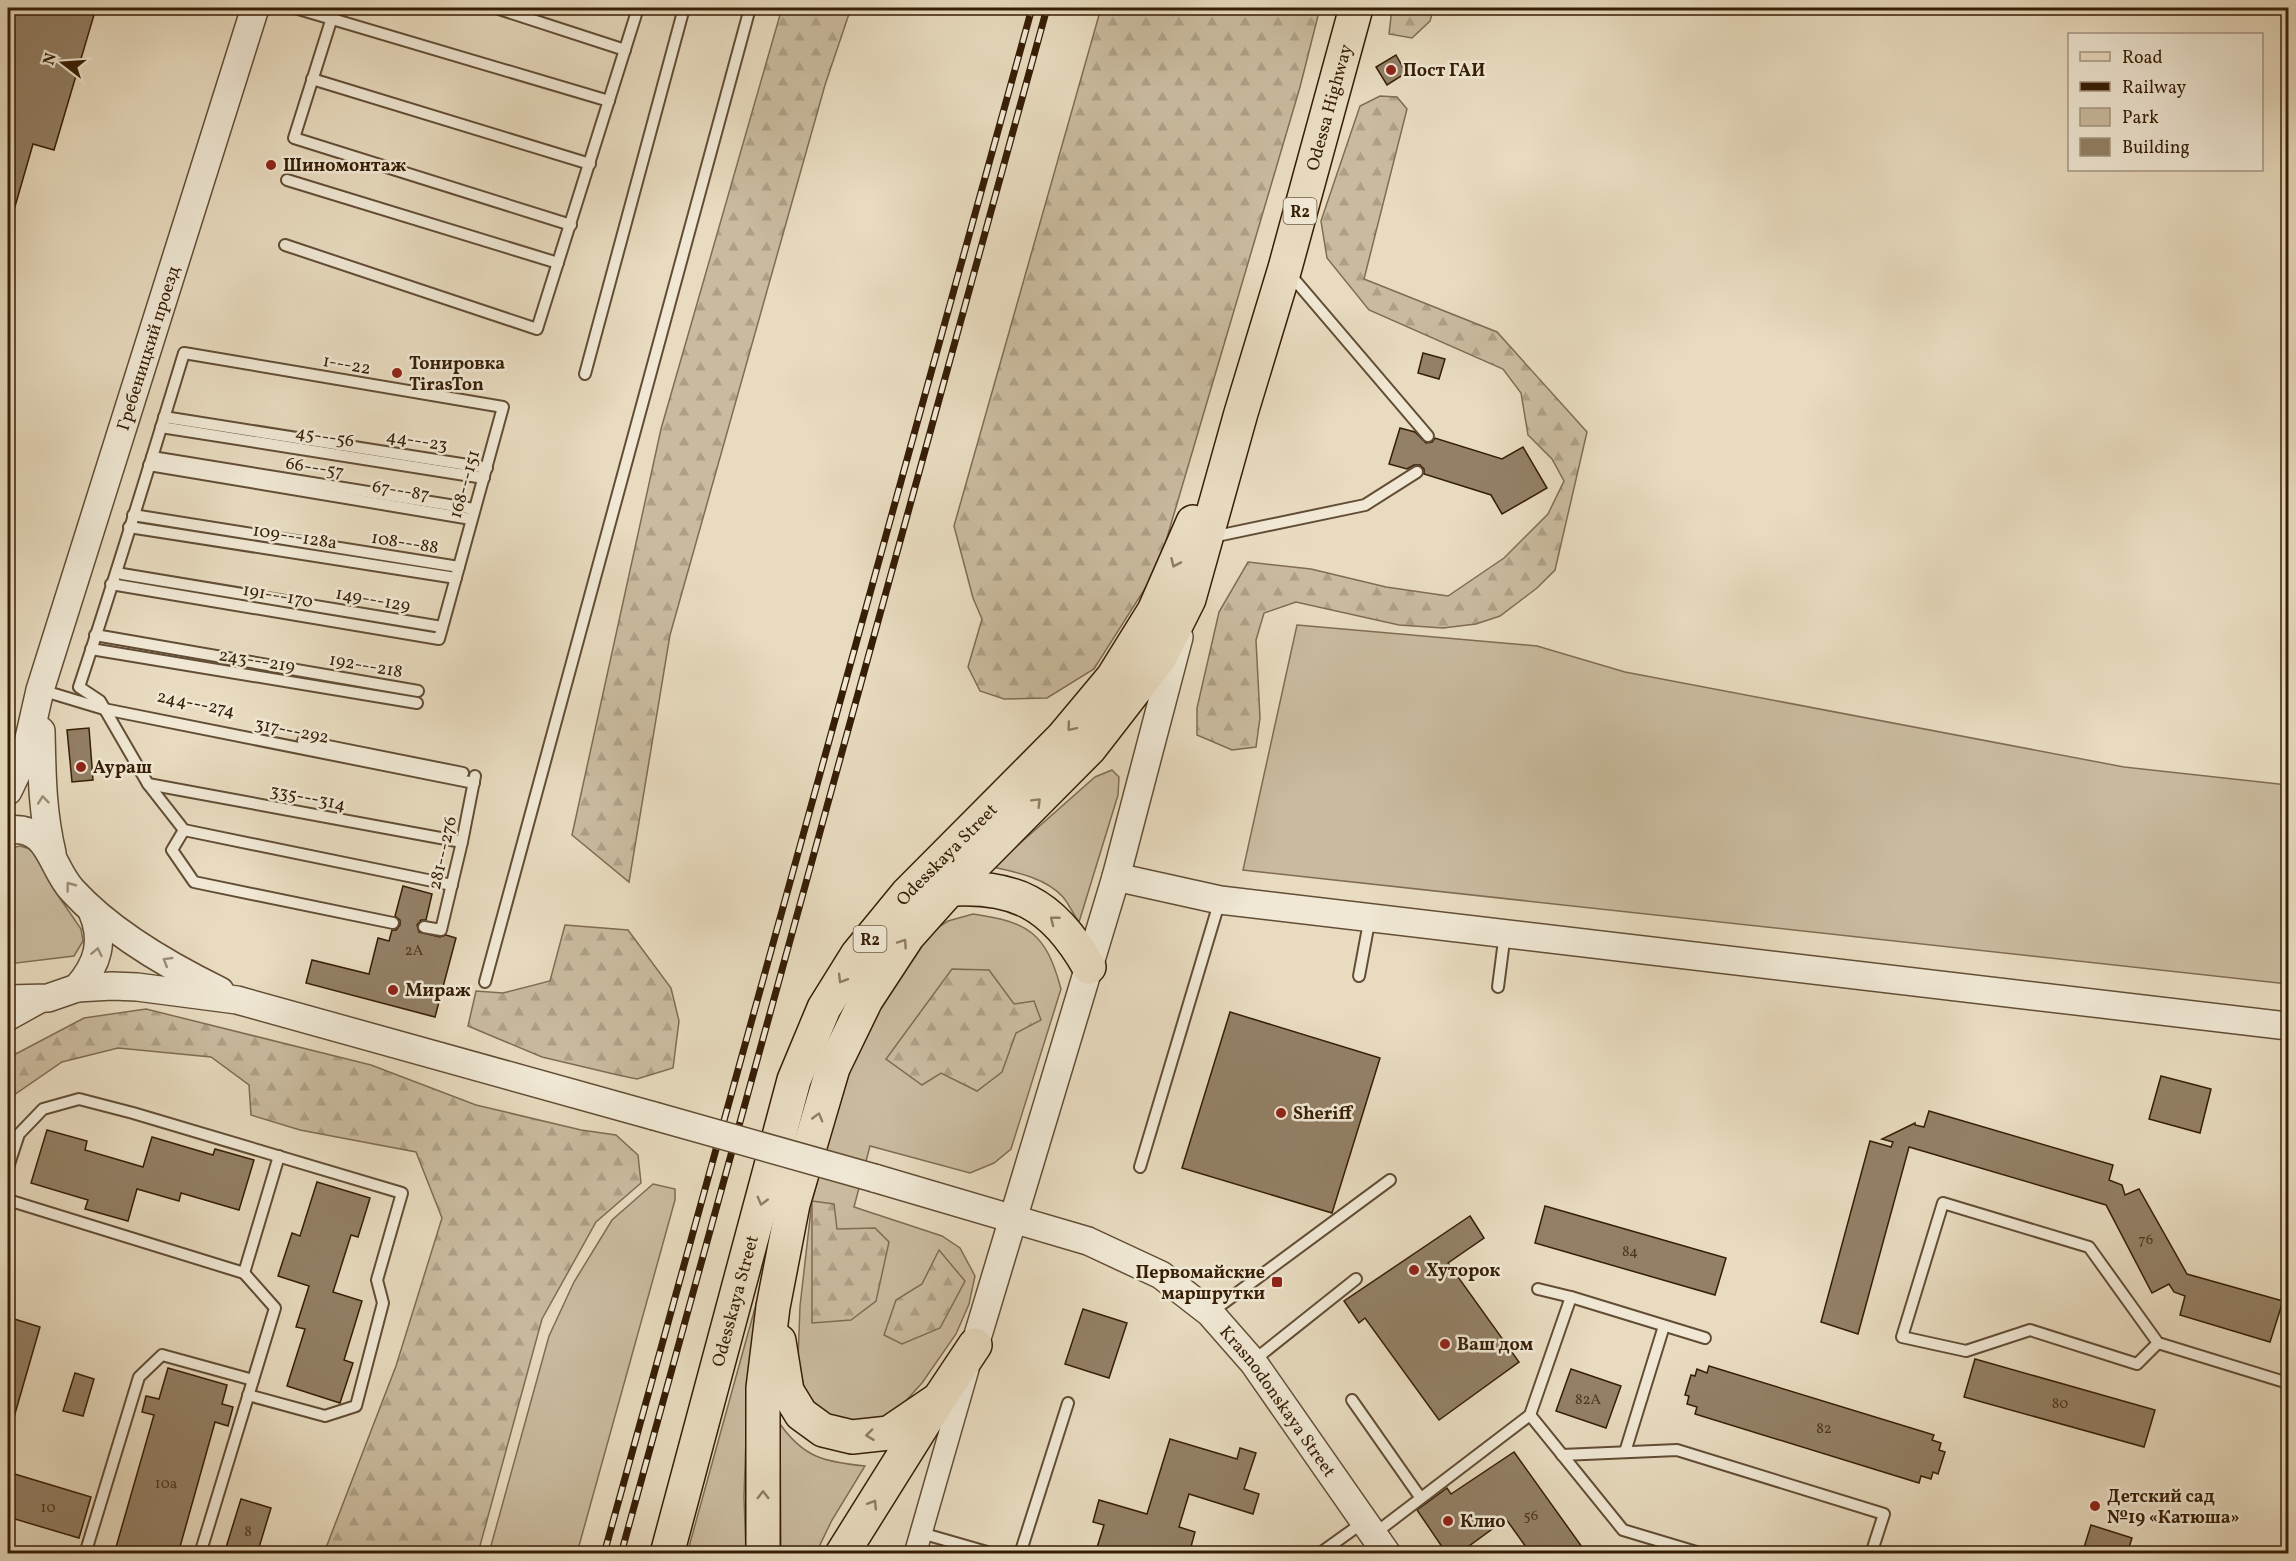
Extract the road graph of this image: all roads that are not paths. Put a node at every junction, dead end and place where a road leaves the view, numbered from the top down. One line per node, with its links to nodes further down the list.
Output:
1 (255, 8): 39 (street, Гребеницкий проезд)
2 (295, 8): 9 (lane)
3 (334, 8): 9 (lane)
4 (496, 8): 10 (lane)
5 (638, 8): 10 (lane)
6 (684, 8): 19 (lane)
7 (750, 8): 63 (lane)
8 (1356, 8): 18 (main road, Odessa Highway / R2)
9 (331, 19): 11 (lane); 12 (lane)
10 (625, 50): 12 (lane)
11 (312, 79): 13 (lane); 15 (lane)
12 (609, 101): 13 (lane)
13 (590, 164): 15 (lane)
14 (287, 180): 17 (lane)
15 (571, 225): 17 (lane)
16 (285, 245): 17 (lane)
17 (558, 263)
18 (1285, 268): 21 (main road, Odessa Highway / R2); 23 (lane)
19 (585, 374)
20 (503, 407): 22 (lane, 1---22); 26 (lane, 168---151)
21 (1241, 413): 30 (main road, Odesskaya Street / R2); 54 (main road, Odesskaya Street / R2, one-way to 54)
22 (163, 422): 24 (lane); 26 (lane, 45---56)
23 (1428, 436)
24 (150, 461): 27 (lane, 67---87); 28 (lane)
25 (1417, 472): 30 (lane)
26 (485, 473): 27 (lane, 168---151)
27 (472, 514): 31 (lane, 168---151)
28 (133, 515): 29 (lane); 31 (lane, 108---88)
29 (129, 526): 31 (lane, 109---128а); 33 (lane)
30 (1206, 538): 34 (main road, Odesskaya Street / R2)
31 (457, 573): 35 (lane, 168---151)
32 (122, 574): 35 (lane, 149---129)
33 (111, 584): 36 (lane); 37 (lane, 191---170)
34 (1189, 599): 51 (street, Odesskaya Street); 53 (main road, Odesskaya Street / R2, one-way to 34)
35 (442, 627): 37 (lane, 168---151)
36 (95, 635): 38 (lane); 40 (lane, 192---218)
37 (439, 639)
38 (91, 649): 41 (lane, 243---219); 42 (lane)
39 (40, 690): 42 (lane); 46 (street, Гребеницкий проезд); 50 (street, Гребеницкий проезд, one-way to 39)
40 (418, 691)
41 (417, 703)
42 (102, 705): 43 (lane, 244---274); 44 (lane, 317---292); 45 (lane)
43 (463, 773)
44 (474, 779): 49 (lane, 281---276)
45 (148, 784): 48 (lane); 49 (lane, 335---314)
46 (8, 791)
47 (8, 830): 50 (street)
48 (184, 830): 52 (lane); 58 (lane)
49 (462, 842): 52 (lane, 281---276)
50 (53, 858): 56 (street, one-way to 50)
51 (1116, 877): 55 (street); 61 (street, Odesskaya Street)
52 (452, 885): 59 (lane, 281---276)
53 (950, 890): 54 (main road); 61 (main road, one-way to 53); 81 (main road, Odesskaya Street / R2, one-way to 53)
54 (907, 894): 102 (main road, Odesskaya Street / R2, one-way to 102)
55 (1220, 900): 57 (street); 73 (lane)
56 (92, 911): 65 (street, one-way to 56); 68 (street, one-way to 56)
57 (1370, 917): 60 (street); 62 (lane)
58 (393, 923)
59 (424, 927)
60 (1505, 933): 64 (lane); 70 (street)
61 (1089, 967): 76 (street, Odesskaya Street)
62 (1359, 976)
63 (485, 982)
64 (1498, 987)
65 (77, 988): 67 (street); 68 (street)
66 (8, 999): 67 (street)
67 (48, 999): 69 (street)
68 (237, 1000): 76 (street, Krasnodonskaya Street, bridge)
69 (8, 1020)
70 (2289, 1026)
71 (279, 1156): 72 (lane); 77 (lane); 90 (lane)
72 (8, 1167)
73 (1140, 1167)
74 (1390, 1180): 82 (lane)
75 (8, 1200): 77 (lane)
76 (1014, 1218): 82 (street, Krasnodonskaya Street); 86 (street, Odesskaya Street)
77 (244, 1273): 88 (lane)
78 (1356, 1279): 87 (lane)
79 (1538, 1290): 80 (lane)
80 (1571, 1297): 83 (lane); 94 (lane)
81 (773, 1307): 91 (main road, one-way to 81); 103 (main road, Odesskaya Street / R2, one-way to 81)
82 (1210, 1313): 87 (street, Krasnodonskaya Street)
83 (1664, 1326): 84 (lane); 95 (lane)
84 (1705, 1338)
85 (2158, 1343): 85 (lane); 89 (lane)
86 (975, 1345): 91 (main road); 98 (street)
87 (1253, 1362): 99 (street, Krasnodonskaya Street)
88 (253, 1380): 90 (lane); 100 (lane)
89 (2289, 1383)
90 (248, 1395): 101 (lane)
91 (939, 1399): 104 (main road, one-way to 91)
92 (1352, 1400): 97 (lane)
93 (1068, 1404): 107 (lane)
94 (1530, 1415): 96 (lane); 97 (lane)
95 (1625, 1452): 96 (lane); 110 (lane)
96 (1562, 1455): 109 (lane)
97 (1420, 1497): 99 (lane)
98 (921, 1533): 105 (street); 106 (lane)
99 (1375, 1537): 108 (lane)
100 (85, 1554)
101 (200, 1554)
102 (666, 1554)
103 (763, 1554)
104 (842, 1554)
105 (915, 1554)
106 (994, 1554)
107 (1020, 1554)
108 (1319, 1554)
109 (1703, 1554)
110 (1871, 1554)

